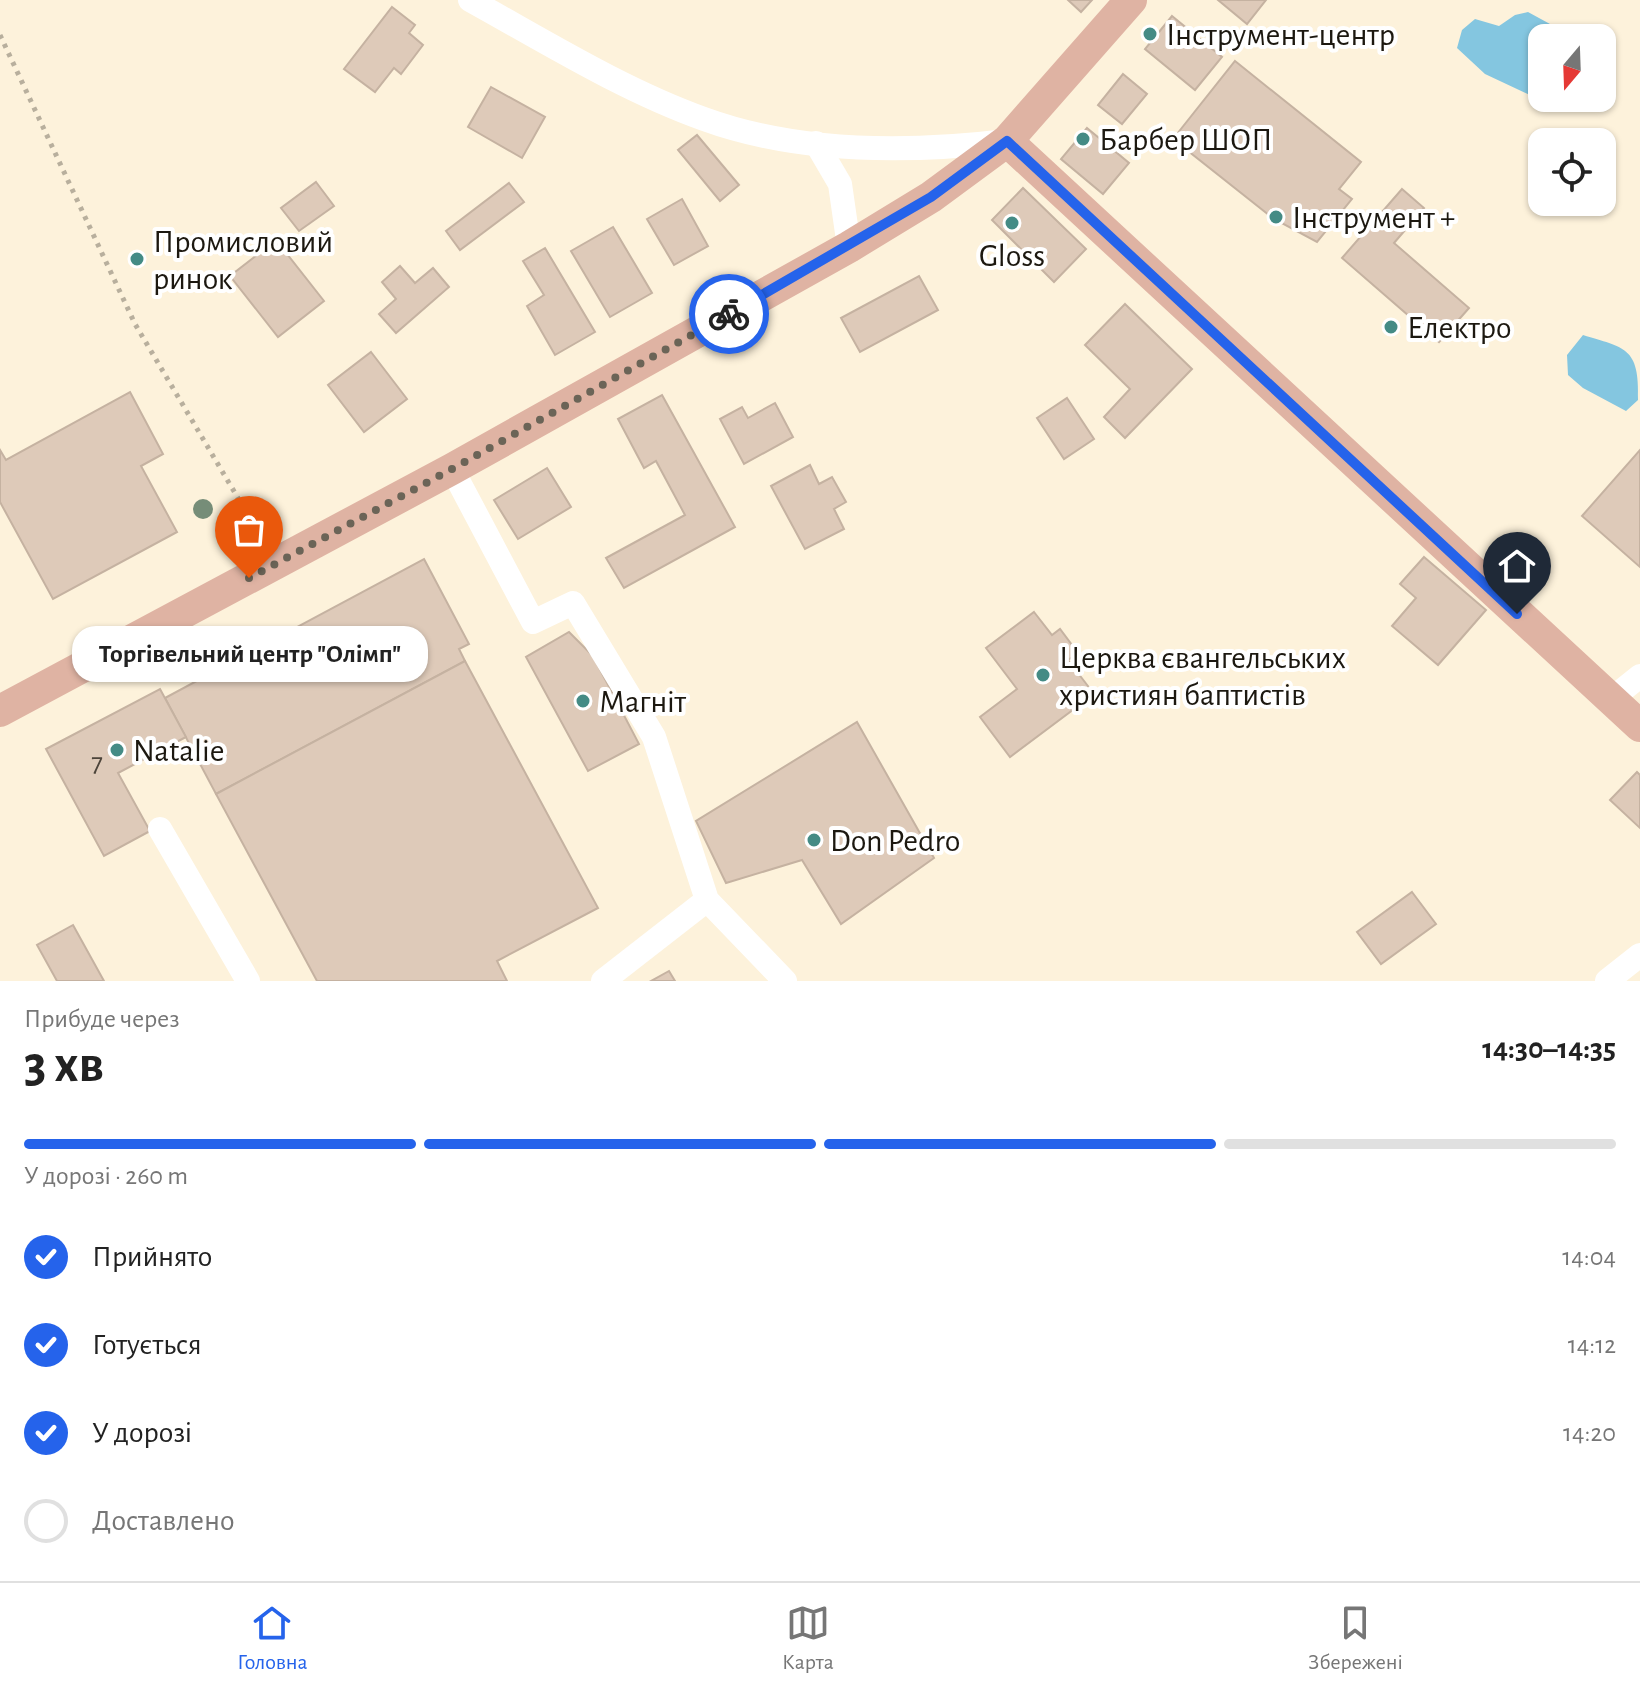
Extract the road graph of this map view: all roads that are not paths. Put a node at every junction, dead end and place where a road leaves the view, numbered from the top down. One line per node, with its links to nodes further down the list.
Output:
1 (470, 0): 4 (street)
2 (1131, 0): 3 (main road)
3 (1007, 141): 4 (street); 5 (main road); 8 (main road)
4 (816, 143): 5 (street)
5 (849, 247): 6 (main road)
6 (452, 469): 9 (main road); 12 (street)
7 (1640, 676): 8 (street)
8 (1610, 700): 10 (main road)
9 (0, 711)
10 (1640, 726)
11 (160, 829): 14 (street)
12 (707, 900): 15 (street); 16 (street)
13 (1640, 955): 17 (street)
14 (248, 981)
15 (603, 981)
16 (785, 981)
17 (1607, 981)

